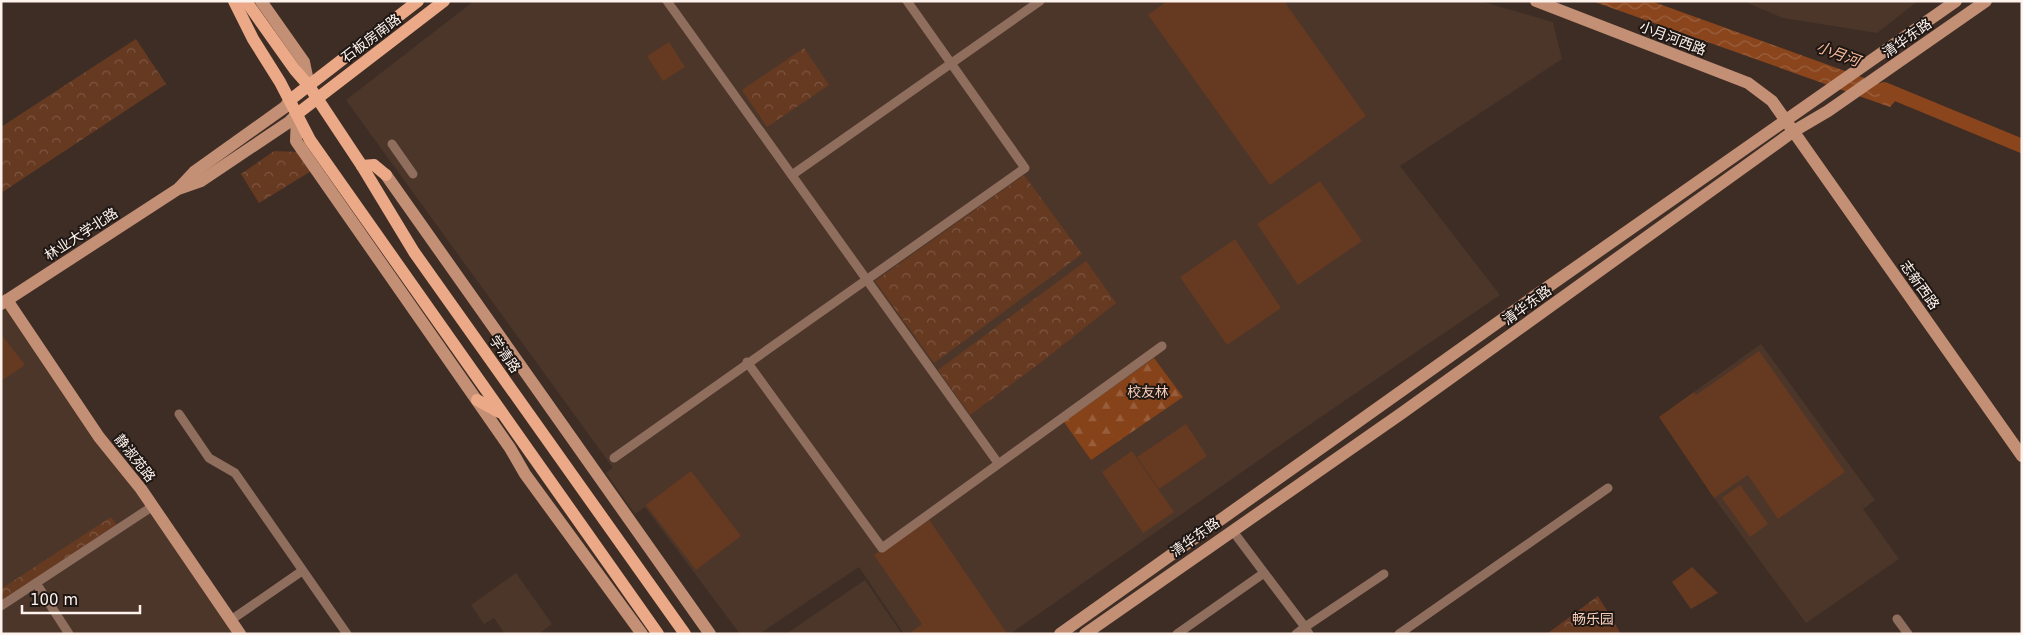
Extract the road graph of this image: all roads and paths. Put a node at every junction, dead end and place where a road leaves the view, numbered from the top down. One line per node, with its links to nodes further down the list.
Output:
1 (234, 1): 15 (main road)
2 (246, 1): 13 (main road, 学清路)
3 (261, 1): 13 (street, 学清路)
4 (418, 1): 13 (main road, 石板房南路)
5 (444, 1): 14 (main road, 石板房南路)
6 (667, 1): 23 (street)
7 (908, 1): 12 (street)
8 (1040, 1): 12 (street)
9 (1536, 1): 17 (street, 小月河西路)
10 (1956, 1): 17 (street, 清华东路)
11 (1986, 1): 18 (street, 清华东路)
12 (952, 63): 23 (street); 25 (street)
13 (309, 86): 14 (main road, 学清路); 15 (main road, 石板房南路)
14 (316, 99): 16 (main road, 石板房南路); 20 (main road, 学清路)
15 (290, 100): 16 (main road); 24 (street, 林业大学北路)
16 (297, 114): 24 (street, 林业大学北路); 31 (street); 32 (main road)
17 (1786, 120): 18 (street, 小月河西路); 26 (street, 清华东路)
18 (1794, 131): 28 (street, 清华东路); 34 (street, 志新西路)
19 (392, 144): 21 (street)
20 (362, 166): 22 (main road); 53 (main road, 学清路)
21 (413, 174)
22 (386, 175): 54 (street, 学清路)
23 (792, 175): 25 (street)
24 (178, 190): 27 (street, 林业大学北路)
25 (867, 278): 30 (street); 36 (street)
26 (1532, 298): 28 (street); 55 (street, 清华东路)
27 (4, 302): 38 (street, 静淑苑路)
28 (1542, 313): 39 (street, 清华东路)
29 (1162, 346): 36 (street)
30 (747, 362): 35 (street); 36 (street)
31 (477, 400): 32 (main road); 51 (street)
32 (501, 413): 52 (main road)
33 (179, 414): 40 (street)
34 (2022, 456)
35 (614, 458)
36 (998, 463)
37 (1608, 488): 59 (street)
38 (153, 506): 43 (street); 46 (street, 静淑苑路)
39 (1232, 530): 41 (street); 56 (street, 清华东路)
40 (302, 571): 46 (street); 50 (street)
41 (1264, 573): 47 (street); 57 (street)
42 (1384, 574): 47 (street)
43 (36, 583): 44 (street); 48 (street)
44 (1, 606)
45 (1897, 619): 60 (street)
46 (231, 620): 49 (street, 静淑苑路)
47 (1307, 630): 58 (street)
48 (69, 634)
49 (240, 634)
50 (348, 634)
51 (642, 634)
52 (658, 634)
53 (685, 634)
54 (710, 634)
55 (1060, 634)
56 (1085, 634)
57 (1177, 634)
58 (1296, 634)
59 (1399, 634)
60 (1908, 634)

